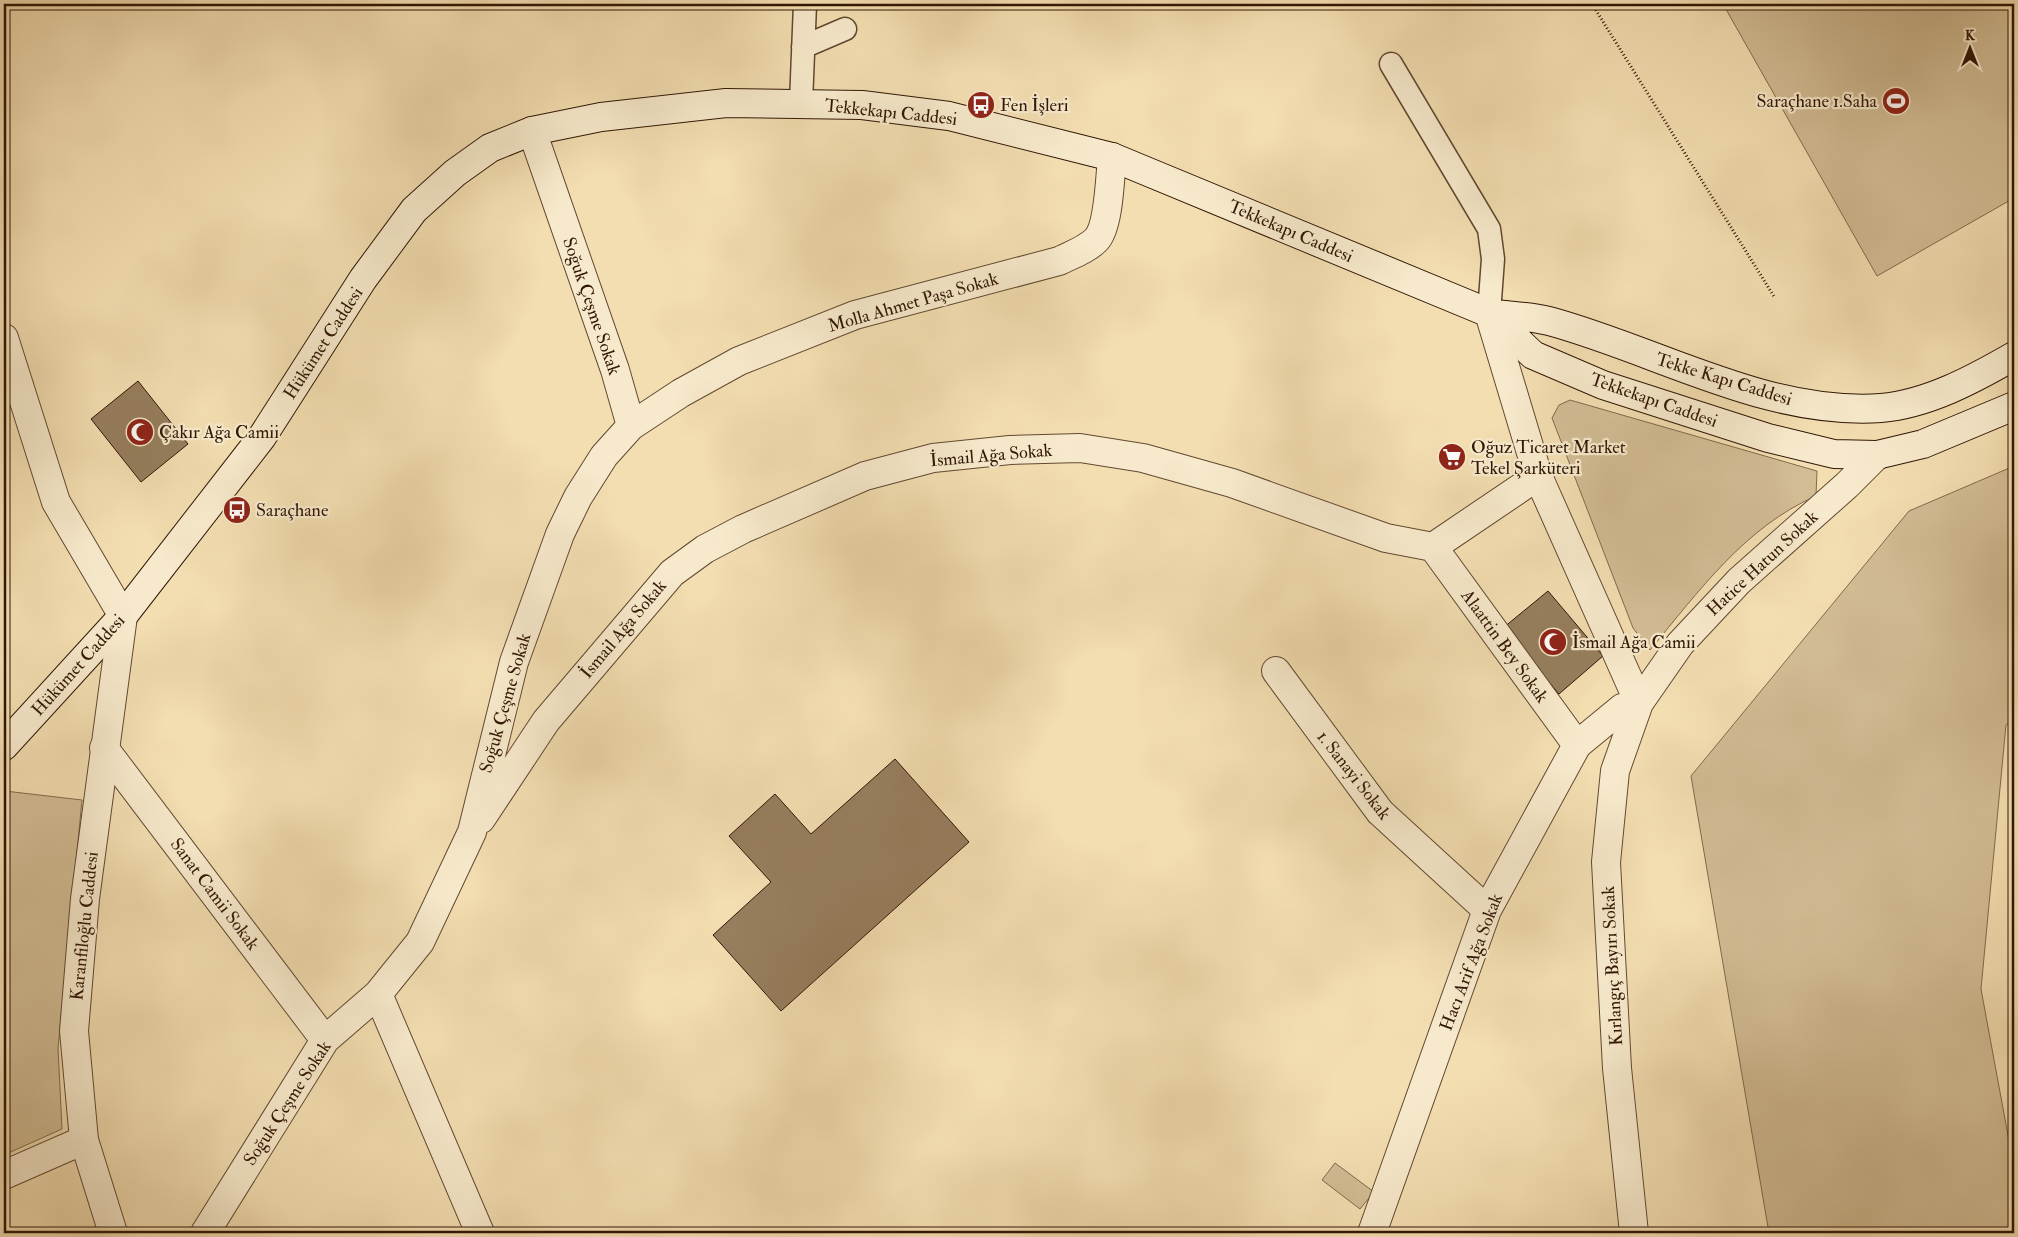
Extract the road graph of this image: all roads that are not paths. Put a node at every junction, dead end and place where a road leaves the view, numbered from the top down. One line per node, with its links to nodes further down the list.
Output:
1 (805, 4): 3 (lane)
2 (846, 29): 3 (lane)
3 (803, 47): 5 (lane)
4 (1391, 64): 8 (lane)
5 (800, 103): 6 (street, Tekkekapı Caddesi); 7 (street, Tekkekapı Caddesi)
6 (532, 131): 12 (street, Soğuk Çeşme Sokak); 16 (street, Hükümet Caddesi)
7 (1112, 157): 8 (street, Tekkekapı Caddesi); 12 (street, Molla Ahmet Paşa Sokak)
8 (1489, 313): 10 (street, Tekke Kapı Caddesi); 13 (street, Tekkekapı Caddesi); 14 (street)
9 (4, 338): 16 (street)
10 (2014, 356)
11 (2014, 406): 13 (street, Tekkekapı Caddesi)
12 (631, 426): 22 (street, Soğuk Çeşme Sokak)
13 (1877, 455): 18 (street, Hatice Hatun Sokak)
14 (1538, 476): 15 (street); 18 (street)
15 (1433, 547): 20 (street, Alaattin Bey Sokak); 22 (street, İsmail Ağa Sokak)
16 (123, 616): 19 (street, Hükümet Caddesi); 21 (street, Karanfiloğlu Caddesi)
17 (1276, 671): 23 (street, 1. Sanayi Sokak)
18 (1639, 704): 20 (street, Hacı Arif Ağa Sokak); 32 (street, Kırlangıç Bayırı Sokak)
19 (7, 735)
20 (1578, 745): 23 (street, Hacı Arif Ağa Sokak)
21 (104, 748): 25 (street, Sanat Camii Sokak); 26 (street, Karanfiloğlu Caddesi)
22 (472, 832): 24 (street, Soğuk Çeşme Sokak)
23 (1487, 910): 31 (street, Hacı Arif Ağa Sokak)
24 (378, 994): 25 (street, Soğuk Çeşme Sokak); 30 (street)
25 (325, 1040): 29 (street, Soğuk Çeşme Sokak)
26 (84, 1140): 27 (street); 28 (street, Karanfiloğlu Caddesi)
27 (4, 1175)
28 (113, 1233)
29 (205, 1233)
30 (480, 1233)
31 (1372, 1233)
32 (1634, 1233)

